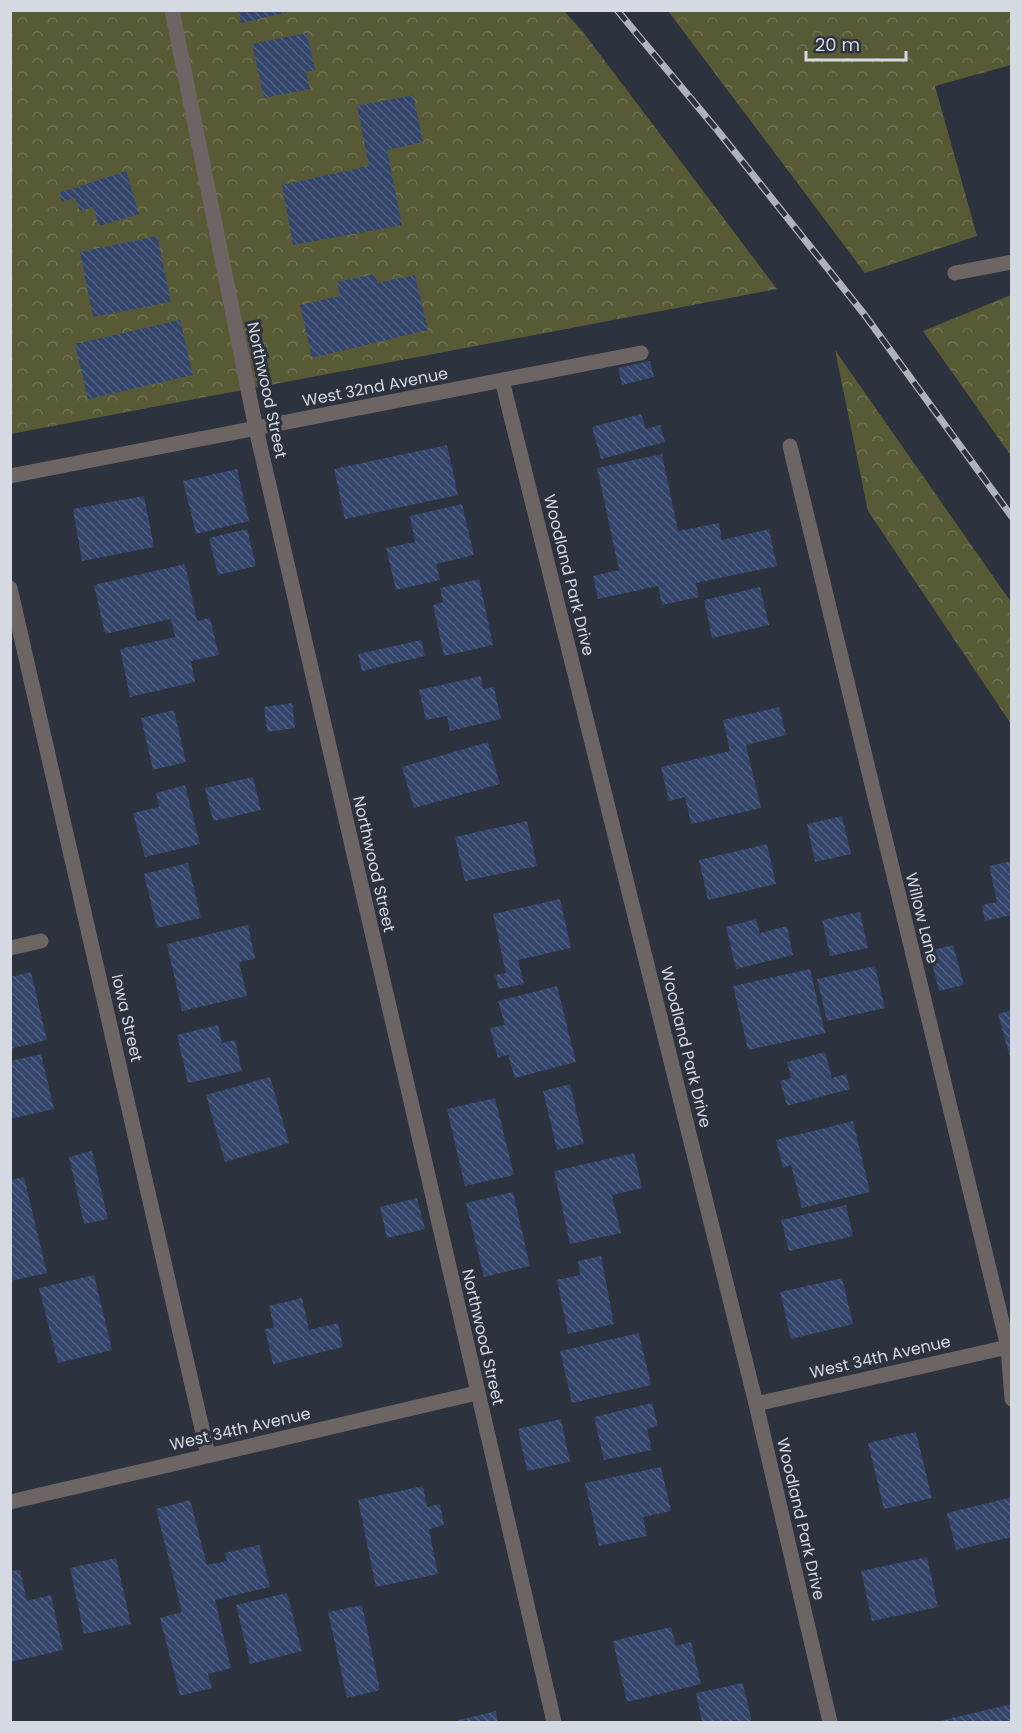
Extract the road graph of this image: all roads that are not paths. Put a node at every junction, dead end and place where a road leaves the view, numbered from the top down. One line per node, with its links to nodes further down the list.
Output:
1 (172, 10): 6 (street, Northwood Street)
2 (1011, 262): 3 (street)
3 (955, 273)
4 (641, 354): 5 (street, West 32nd Avenue)
5 (502, 380): 6 (street, West 32nd Avenue); 15 (street, Woodland Park Drive)
6 (256, 429): 8 (street, West 32nd Avenue); 13 (street, Northwood Street)
7 (790, 446): 12 (street, Willow Lane)
8 (10, 476)
9 (10, 588): 16 (street, Iowa Street)
10 (40, 940): 11 (street)
11 (10, 948)
12 (1010, 1346): 14 (street, Willow Lane); 15 (street, West 34th Avenue)
13 (477, 1393): 16 (street, West 34th Avenue); 18 (street, Northwood Street)
14 (1011, 1400)
15 (756, 1404): 19 (street, Woodland Park Drive)
16 (208, 1455): 17 (street, West 34th Avenue)
17 (10, 1502)
18 (554, 1722)
19 (830, 1722)

